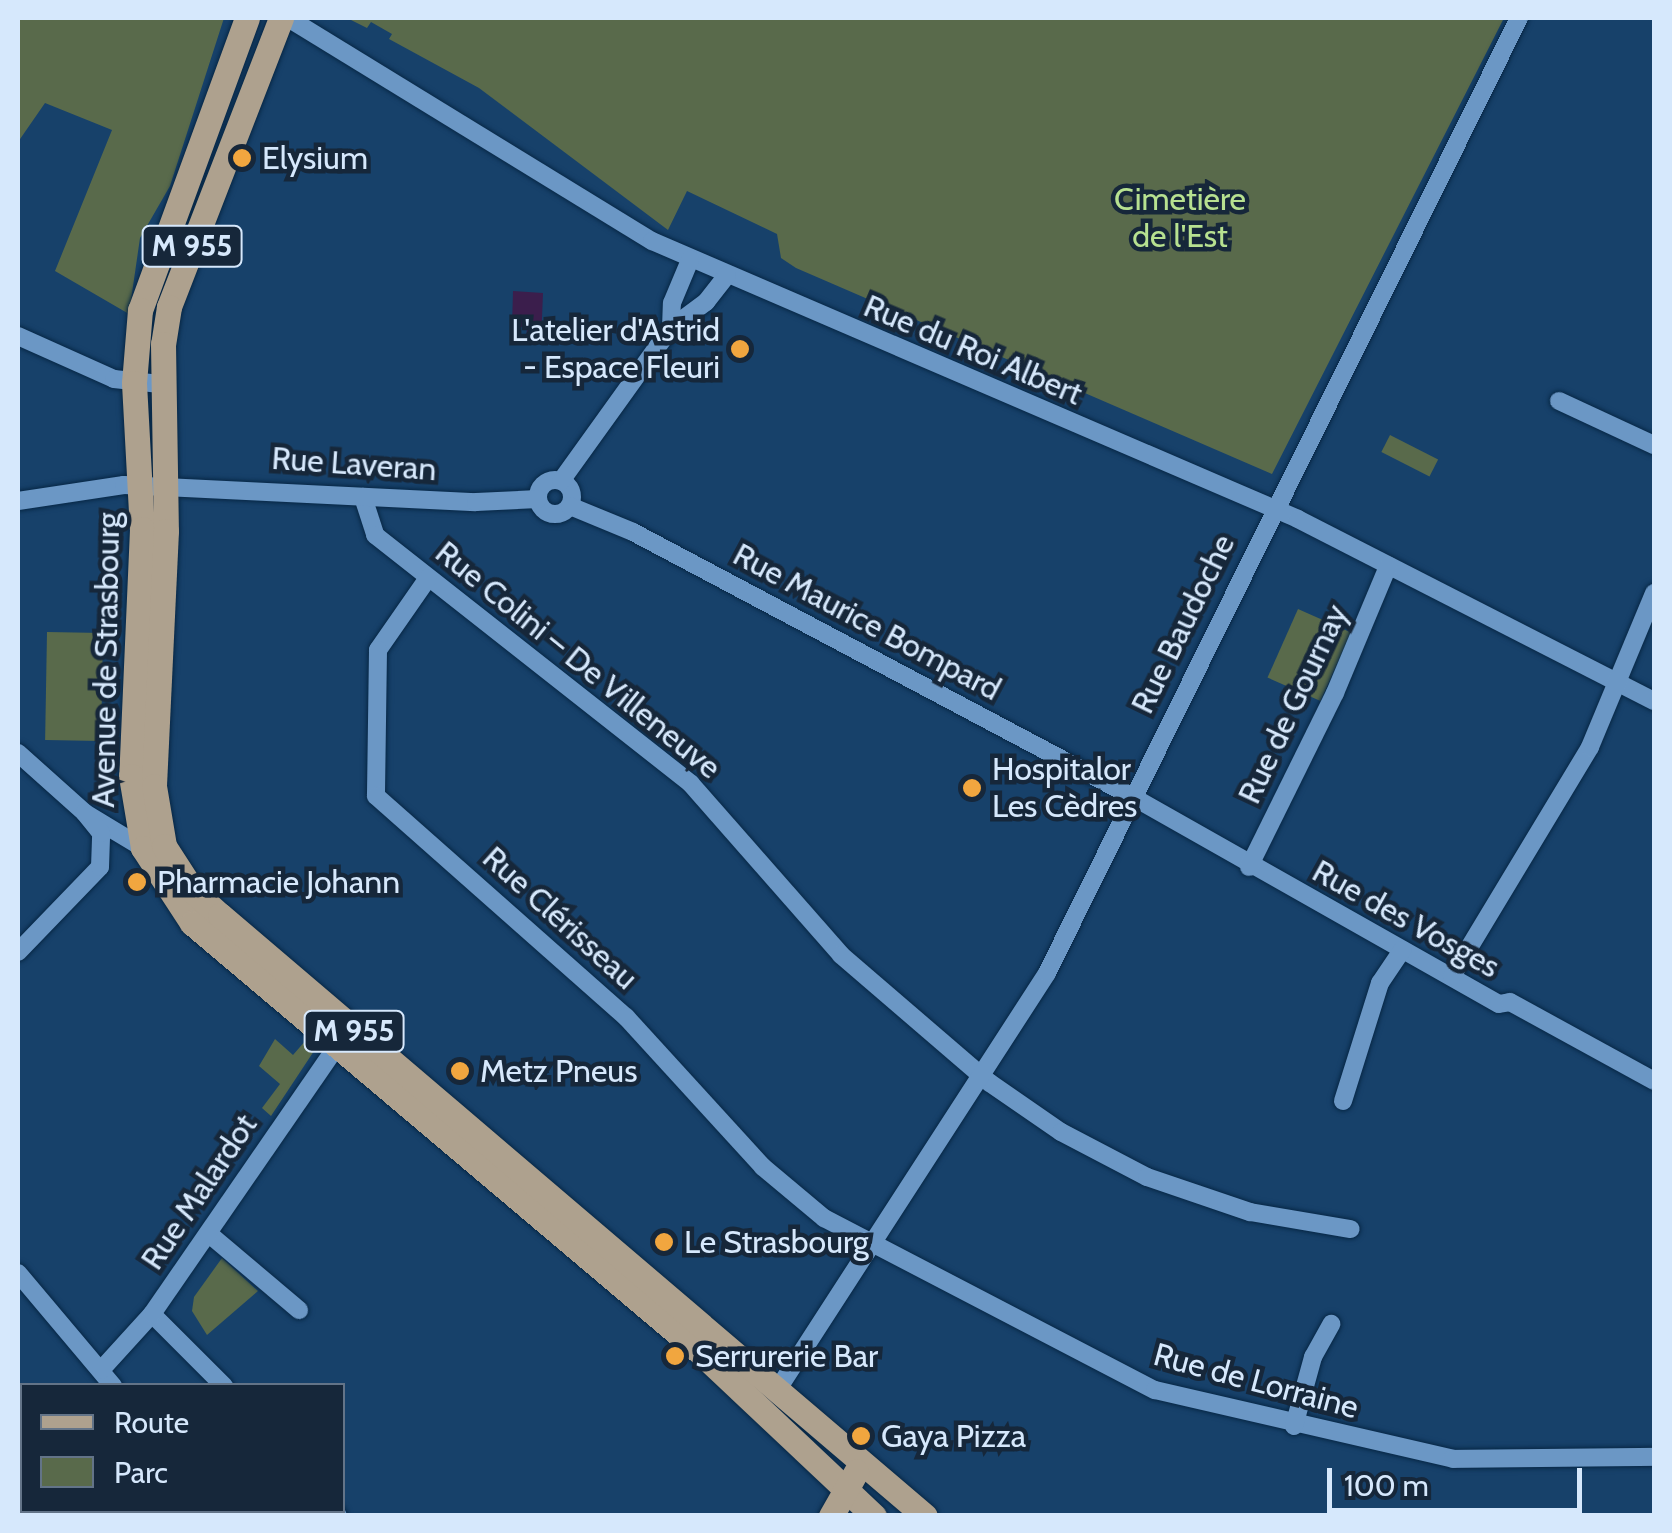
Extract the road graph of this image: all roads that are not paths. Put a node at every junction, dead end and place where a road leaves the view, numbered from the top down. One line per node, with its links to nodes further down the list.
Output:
1 (247, 18): 8 (main road, Avenue de Strasbourg / M 955)
2 (284, 18): 4 (street, Rue du Roi Albert); 8 (main road, Avenue de Strasbourg / M 955)
3 (1519, 18): 17 (street, Rue Baudoche)
4 (690, 260): 5 (street, Rue du Roi Albert); 6 (street)
5 (727, 275): 6 (street); 17 (street, Rue du Roi Albert)
6 (671, 328): 11 (street)
7 (18, 336): 8 (street)
8 (147, 384): 12 (main road, Avenue de Strasbourg / M 955)
9 (1559, 401): 10 (street)
10 (1654, 446)
11 (561, 481): 14 (street); 16 (street)
12 (154, 485): 13 (street, Rue Laveran); 15 (street, Rue Laveran); 26 (main road, Avenue de Strasbourg / M 955); 45 (main road, Avenue de Strasbourg / M 955)
13 (362, 497): 14 (street, Rue Laveran); 19 (street, Rue Colini – De Villeneuve)
14 (538, 499): 16 (street)
15 (18, 501)
16 (570, 506): 24 (street, Rue Maurice Bompard)
17 (1273, 509): 18 (street, Rue du Roi Albert); 24 (street, Rue Baudoche)
18 (1388, 566): 21 (street, Rue du Roi Albert); 27 (street, Rue de Gournay)
19 (428, 578): 32 (street, Rue Colini – De Villeneuve); 37 (street, Rue Clérisseau)
20 (1654, 592): 21 (street)
21 (1617, 684): 22 (street, Rue du Roi Albert); 30 (street)
22 (1654, 701)
23 (18, 753): 25 (street)
24 (1133, 797): 27 (street, Rue des Vosges); 32 (street, Rue Baudoche)
25 (85, 812): 26 (street); 29 (street)
26 (142, 848): 31 (main road, Avenue de Strasbourg / M 955)
27 (1249, 867): 28 (street, Rue des Vosges)
28 (1402, 950): 30 (street, Rue des Vosges); 34 (street)
29 (18, 952)
30 (1452, 976): 33 (street, Rue des Vosges)
31 (339, 1043): 36 (street, Rue Malardot); 48 (main road, Avenue de Strasbourg / M 955)
32 (982, 1074): 35 (street, Rue Colini – De Villeneuve); 37 (street, Rue Baudoche)
33 (1654, 1080)
34 (1343, 1101)
35 (1351, 1229)
36 (209, 1234): 39 (street); 40 (street, Rue Malardot)
37 (870, 1246): 45 (street, Rue Baudoche); 46 (street, Rue de Lorraine)
38 (18, 1273): 42 (street)
39 (298, 1310)
40 (152, 1314): 42 (street, Rue Malardot); 44 (street)
41 (1330, 1324): 46 (street)
42 (102, 1370): 43 (street)
43 (111, 1383)
44 (221, 1383)
45 (776, 1392): 48 (main road, Avenue de Strasbourg / M 955)
46 (1294, 1426): 47 (street, Rue de Lorraine)
47 (1654, 1457)
48 (854, 1474): 49 (main road); 50 (main road, M 955); 51 (main road, M 955)
49 (831, 1516)
50 (874, 1516)
51 (925, 1516)

